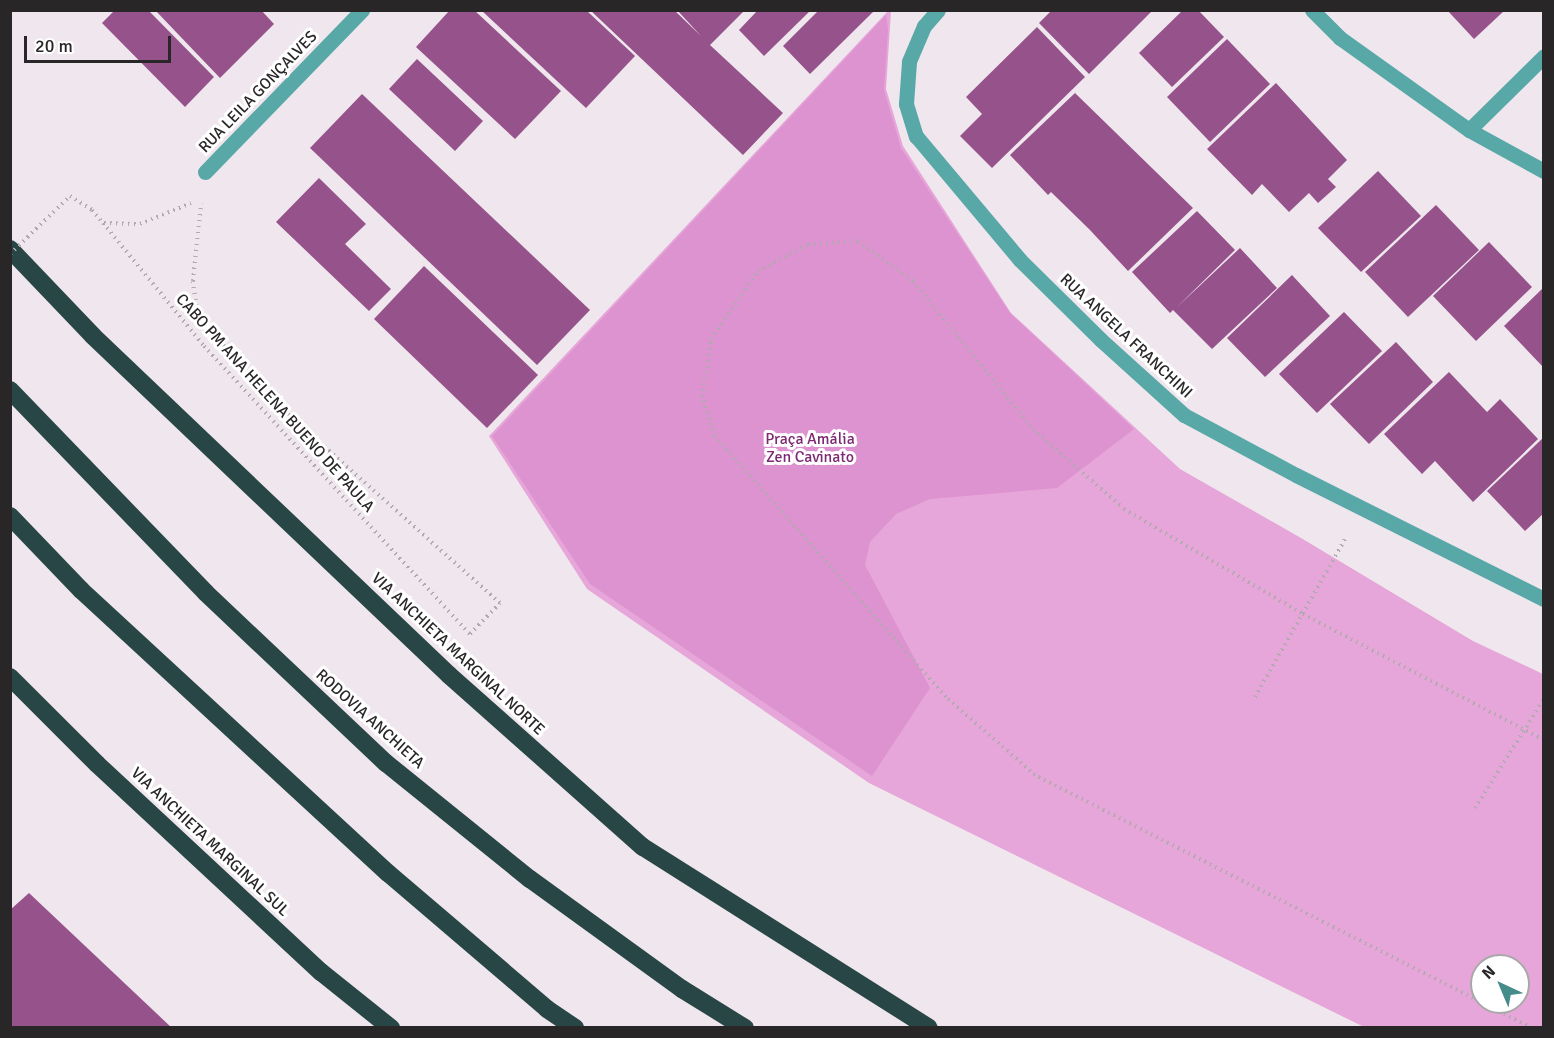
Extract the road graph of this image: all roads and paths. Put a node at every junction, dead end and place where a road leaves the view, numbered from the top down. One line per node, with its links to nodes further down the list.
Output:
1 (362, 10): 7 (street, RUA LEILA GONÇALVES)
2 (938, 10): 12 (street, RUA ANGELA FRANCHINI)
3 (1312, 10): 5 (street)
4 (1544, 56): 5 (street)
5 (1469, 130): 6 (street)
6 (1544, 171)
7 (205, 172)
8 (103, 223): 8 (path, CABO PM ANA HELENA BUENO DE PAULA); 10 (path, CABO PM ANA HELENA BUENO DE PAULA, bridge)
9 (10, 249): 25 (highway, VIA ANCHIETA MARGINAL NORTE)
10 (10, 254)
11 (10, 390): 24 (highway, RODOVIA ANCHIETA)
12 (1363, 508): 14 (street, RUA ANGELA FRANCHINI); 15 (path)
13 (10, 516): 23 (highway)
14 (1544, 599)
15 (1303, 614): 17 (path); 19 (path); 26 (path)
16 (10, 677): 22 (highway, VIA ANCHIETA MARGINAL SUL)
17 (1255, 697)
18 (1544, 699): 19 (path)
19 (1523, 731): 20 (path); 21 (path)
20 (1544, 740)
21 (1475, 808)
22 (391, 1028)
23 (575, 1028)
24 (745, 1028)
25 (928, 1028)
26 (1532, 1028)

